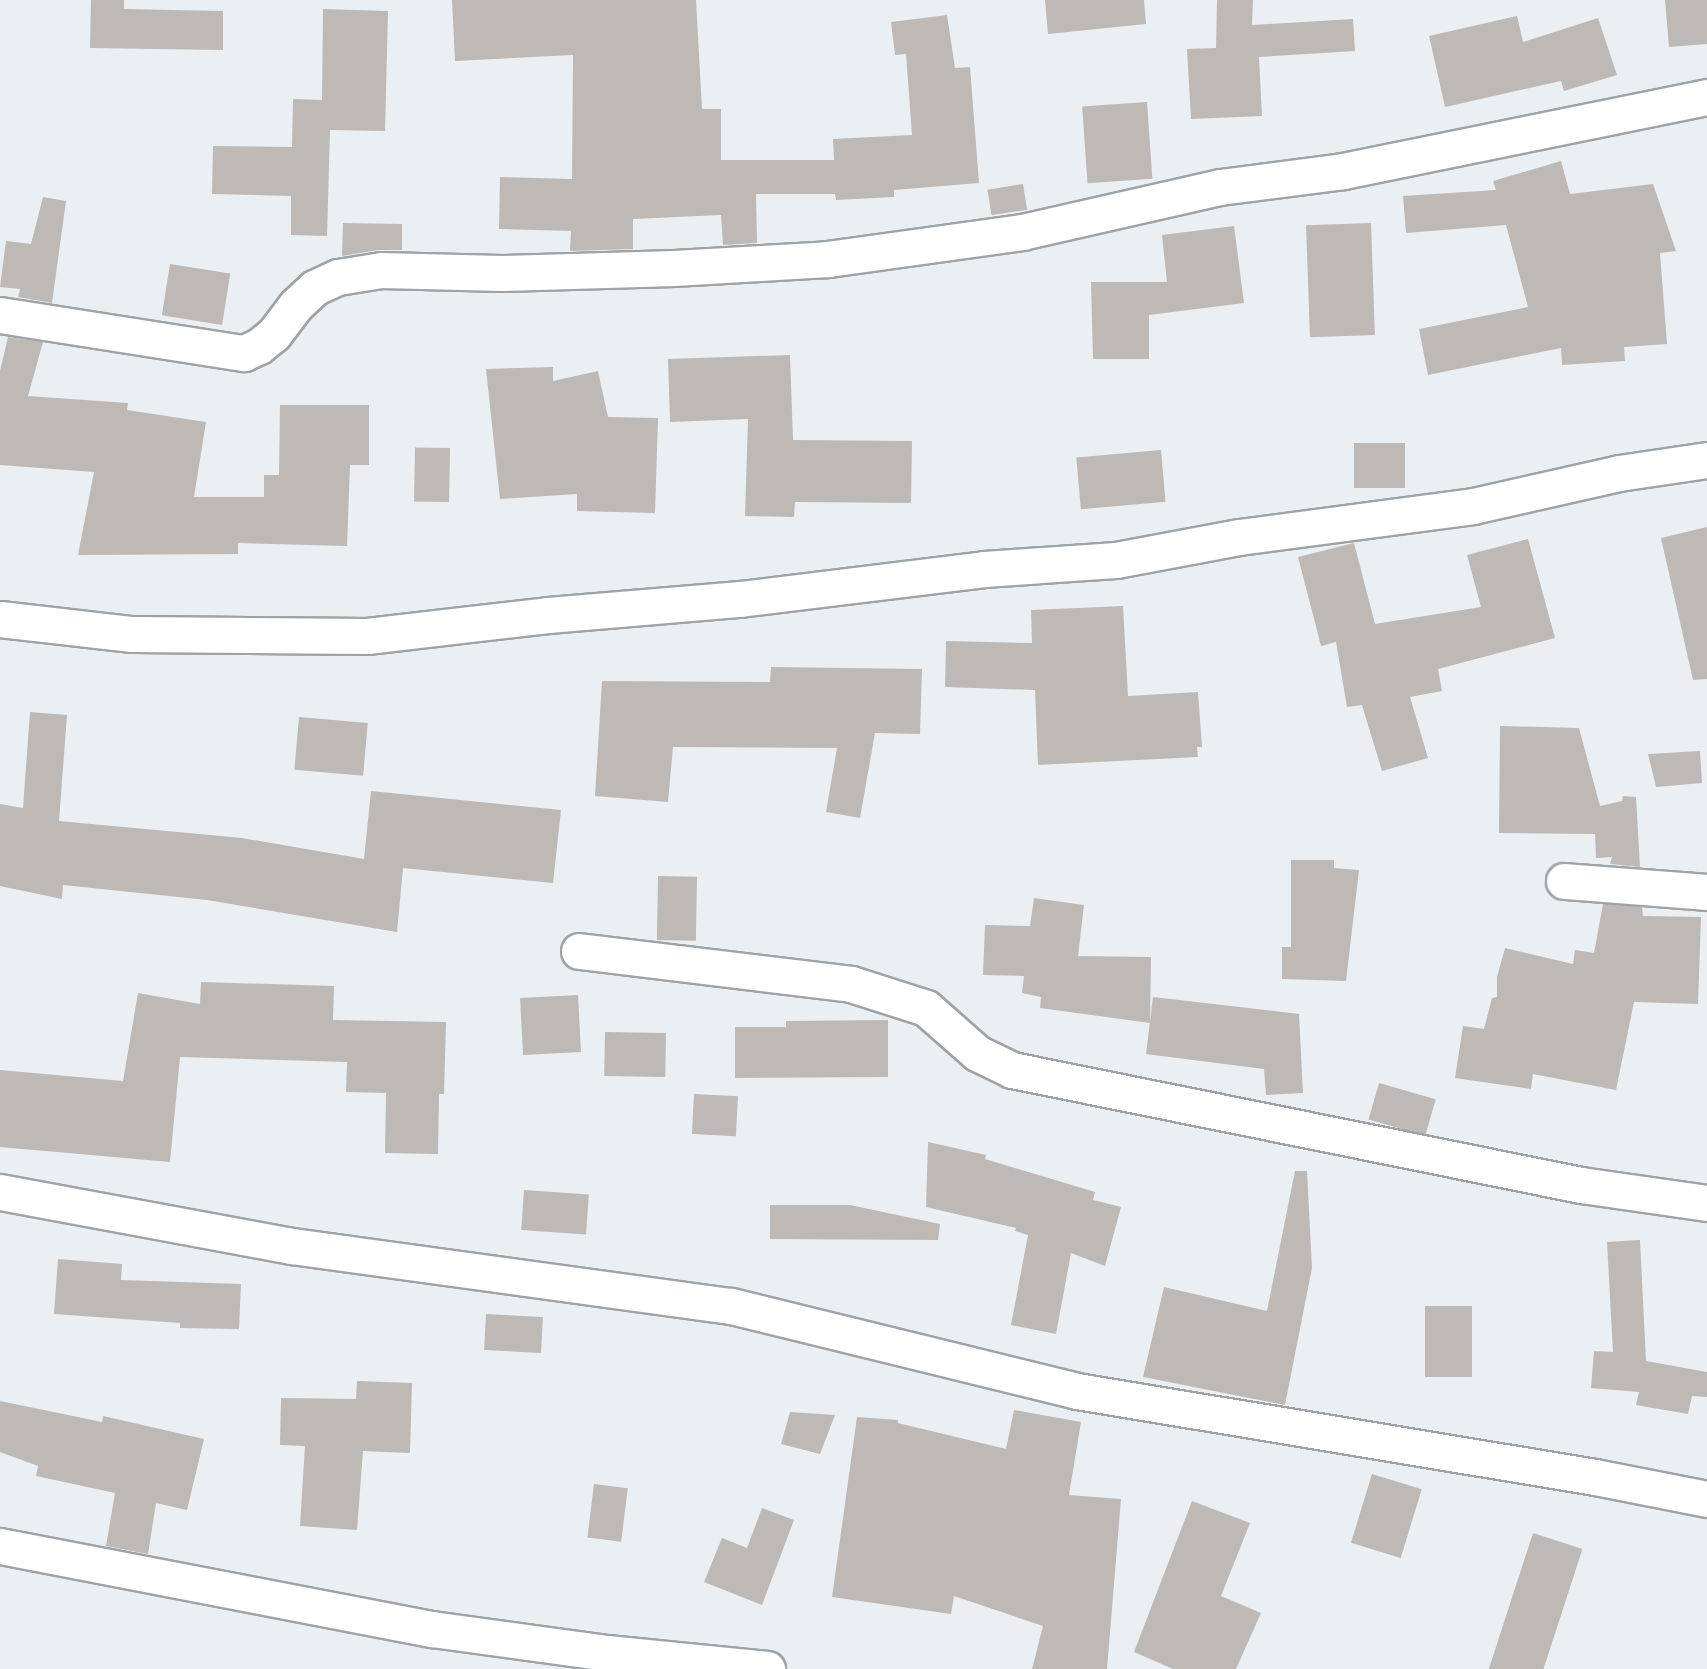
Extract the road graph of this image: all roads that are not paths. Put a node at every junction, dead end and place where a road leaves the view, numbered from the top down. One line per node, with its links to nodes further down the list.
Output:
1 (1707, 97): 2 (street)
2 (0, 315)
3 (1707, 460): 4 (street)
4 (0, 620)
5 (1564, 881): 6 (street)
6 (1707, 892)
7 (579, 951): 9 (street)
8 (0, 1192): 10 (street)
9 (1707, 1203)
10 (1707, 1499)
11 (0, 1546): 12 (street)
12 (767, 1669)

